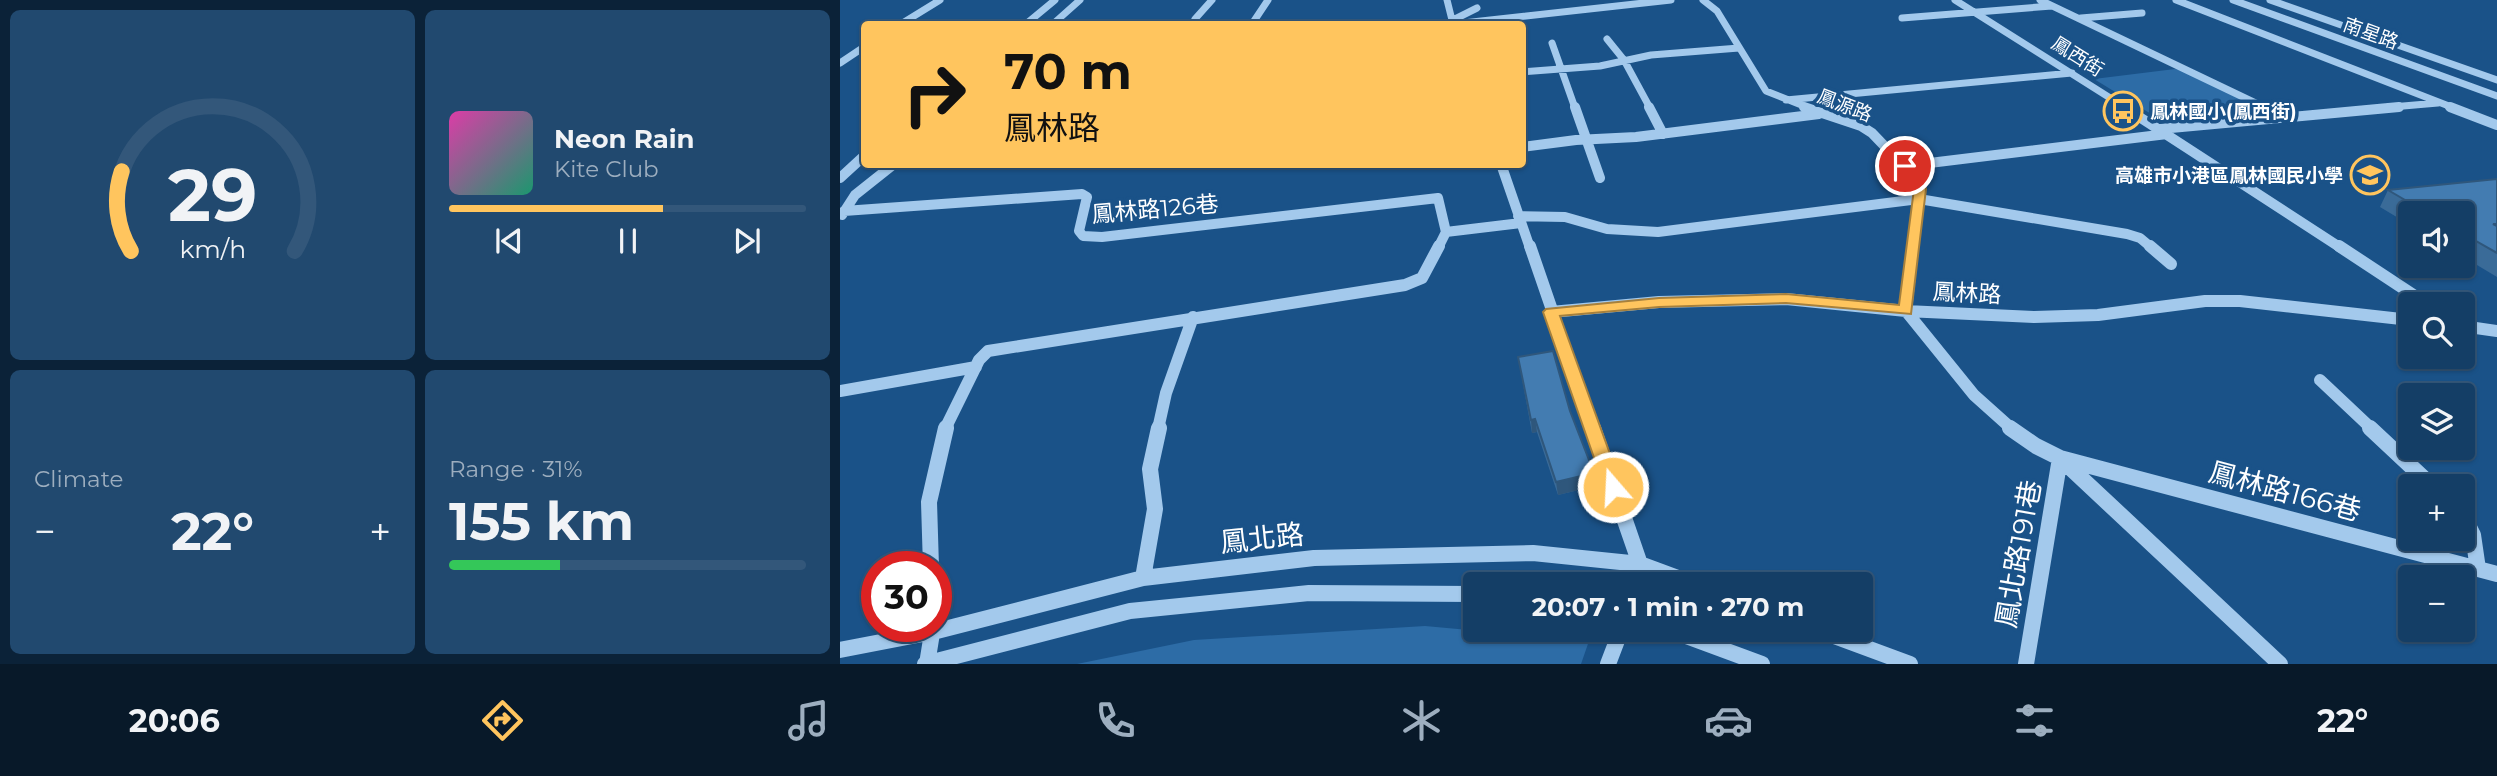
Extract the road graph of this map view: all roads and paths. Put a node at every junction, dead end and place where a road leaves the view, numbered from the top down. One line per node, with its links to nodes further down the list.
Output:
1 (940, 0): 23 (street)
2 (1055, 0): 24 (street)
3 (1080, 0): 25 (street)
4 (1212, 0): 22 (street)
5 (1268, 0): 26 (street)
6 (1447, 0): 27 (street)
7 (1470, 0): 27 (street)
8 (1671, 0): 15 (street)
9 (1703, 0): 30 (street, 鳳源路)
10 (1955, 0): 18 (street, 鳳西街)
11 (2040, 0): 16 (street)
12 (2176, 0): 40 (street)
13 (2234, 0): 38 (street, 南星路)
14 (2270, 0): 37 (street, 南星路)
15 (1651, 1): 27 (street)
16 (2053, 6): 18 (street); 21 (street)
17 (1477, 8): 27 (street)
18 (1977, 12): 20 (street); 36 (street, 鳳西街)
19 (2142, 13): 21 (street)
20 (1902, 18)
21 (2081, 18): 42 (street)
22 (1195, 19)
23 (906, 21)
24 (1030, 21)
25 (1056, 21)
26 (1254, 21)
27 (1453, 21)
28 (1607, 39): 32 (street)
29 (1552, 43): 34 (street)
30 (1739, 48): 32 (street); 39 (street, 鳳源路)
31 (861, 49): 33 (street)
32 (1624, 60): 34 (street); 45 (street)
33 (840, 63)
34 (1561, 69): 35 (street); 46 (street)
35 (1526, 72)
36 (2072, 73): 39 (street); 44 (street, 鳳西街)
37 (2497, 80)
38 (2497, 96)
39 (1783, 100): 41 (street, 鳳源路)
40 (2442, 103): 42 (street); 43 (street)
41 (1819, 114): 45 (street); 49 (street, 鳳源路)
42 (2286, 118): 44 (street)
43 (2497, 125)
44 (2164, 131): 49 (street); 59 (street, 鳳西街)
45 (1663, 134): 46 (street)
46 (1586, 140): 47 (street); 53 (street)
47 (1526, 147)
48 (861, 159): 52 (street)
49 (1905, 166): 54 (street, 鳳源路)
50 (889, 168): 55 (street)
51 (1502, 168): 56 (street)
52 (840, 178)
53 (1600, 178)
54 (1919, 199): 56 (street); 58 (street); 60 (street, 鳳源路)
55 (842, 215): 57 (street, 鳳林路126巷)
56 (1520, 220): 57 (street); 61 (street)
57 (1446, 232): 62 (street)
58 (2171, 264)
59 (2409, 292)
60 (1906, 311): 61 (street, 鳳林路); 63 (street, 鳳林路); 69 (street, 鳳北路191巷)
61 (1551, 312): 73 (street)
62 (1193, 317): 66 (street); 78 (street)
63 (2398, 319)
64 (2475, 328): 65 (street)
65 (2497, 331)
66 (976, 368): 68 (street); 72 (street)
67 (2319, 380): 70 (street)
68 (840, 391)
69 (2060, 458): 74 (street, 鳳林路166巷); 91 (street, 鳳北路191巷); 92 (street)
70 (2419, 474)
71 (2475, 549): 74 (street)
72 (931, 551)
73 (1640, 564): 75 (street); 76 (street, 鳳北路); 78 (street, 鳳北路)
74 (2478, 569): 77 (street, 鳳林路166巷)
75 (1638, 572)
76 (1662, 572)
77 (2497, 574)
78 (1143, 578): 80 (street, 鳳北路)
79 (1463, 594): 87 (street)
80 (952, 624)
81 (875, 642): 86 (street, 鳳北路)
82 (930, 642): 87 (street)
83 (1616, 642): 88 (street)
84 (1702, 642): 89 (street)
85 (1850, 642): 90 (street)
86 (840, 650)
87 (926, 664)
88 (1608, 664)
89 (1762, 664)
90 (1910, 664)
91 (2025, 664)
92 (2280, 664)

